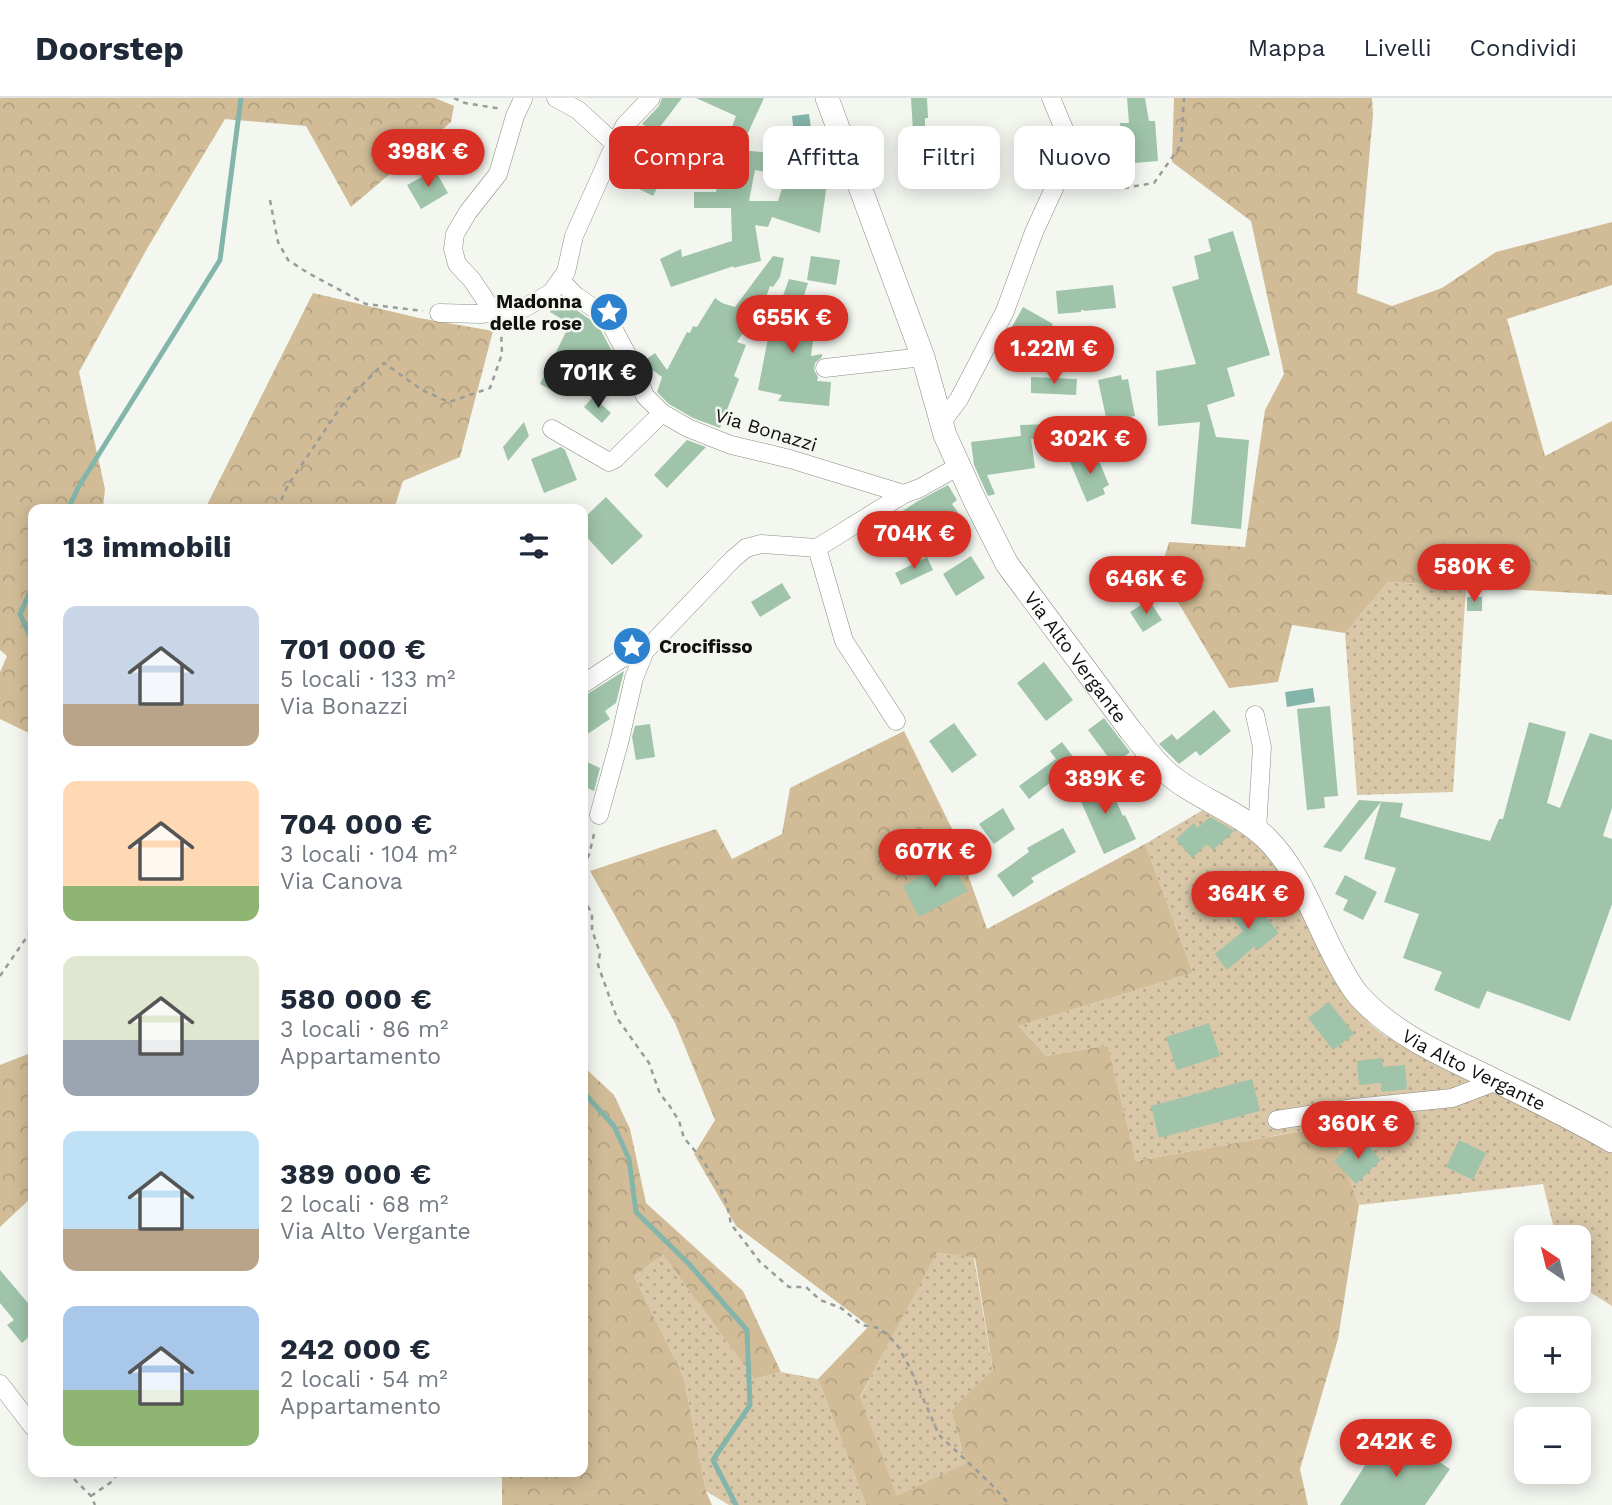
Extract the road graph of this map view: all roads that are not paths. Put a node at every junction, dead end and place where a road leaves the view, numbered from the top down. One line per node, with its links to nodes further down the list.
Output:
1 (555, 98): 7 (street)
2 (651, 98): 6 (street)
3 (827, 98): 12 (main road, Via Alto Vergante)
4 (1051, 98): 15 (street)
5 (523, 101): 10 (street)
6 (624, 126)
7 (609, 138)
8 (609, 157): 9 (street)
9 (560, 281): 10 (street); 14 (street, Via Bonazzi)
10 (500, 312): 11 (street)
11 (439, 313)
12 (923, 357): 13 (street); 15 (main road, Via Alto Vergante)
13 (825, 368)
14 (662, 413): 16 (street); 18 (street, Via Bonazzi)
15 (942, 418): 17 (main road, Via Alto Vergante)
16 (552, 429)
17 (959, 466): 18 (street); 25 (main road, Via Alto Vergante)
18 (904, 494): 19 (street)
19 (817, 548): 20 (street); 23 (street)
20 (645, 651): 21 (street); 24 (street)
21 (588, 680)
22 (1255, 715): 25 (street)
23 (896, 721)
24 (599, 815)
25 (1257, 831): 26 (main road, Via Alto Vergante)
26 (1497, 1081): 27 (street); 28 (main road, Via Alto Vergante)
27 (1277, 1120)
28 (1612, 1141)
29 (0, 1384): 30 (street)
30 (28, 1420)

